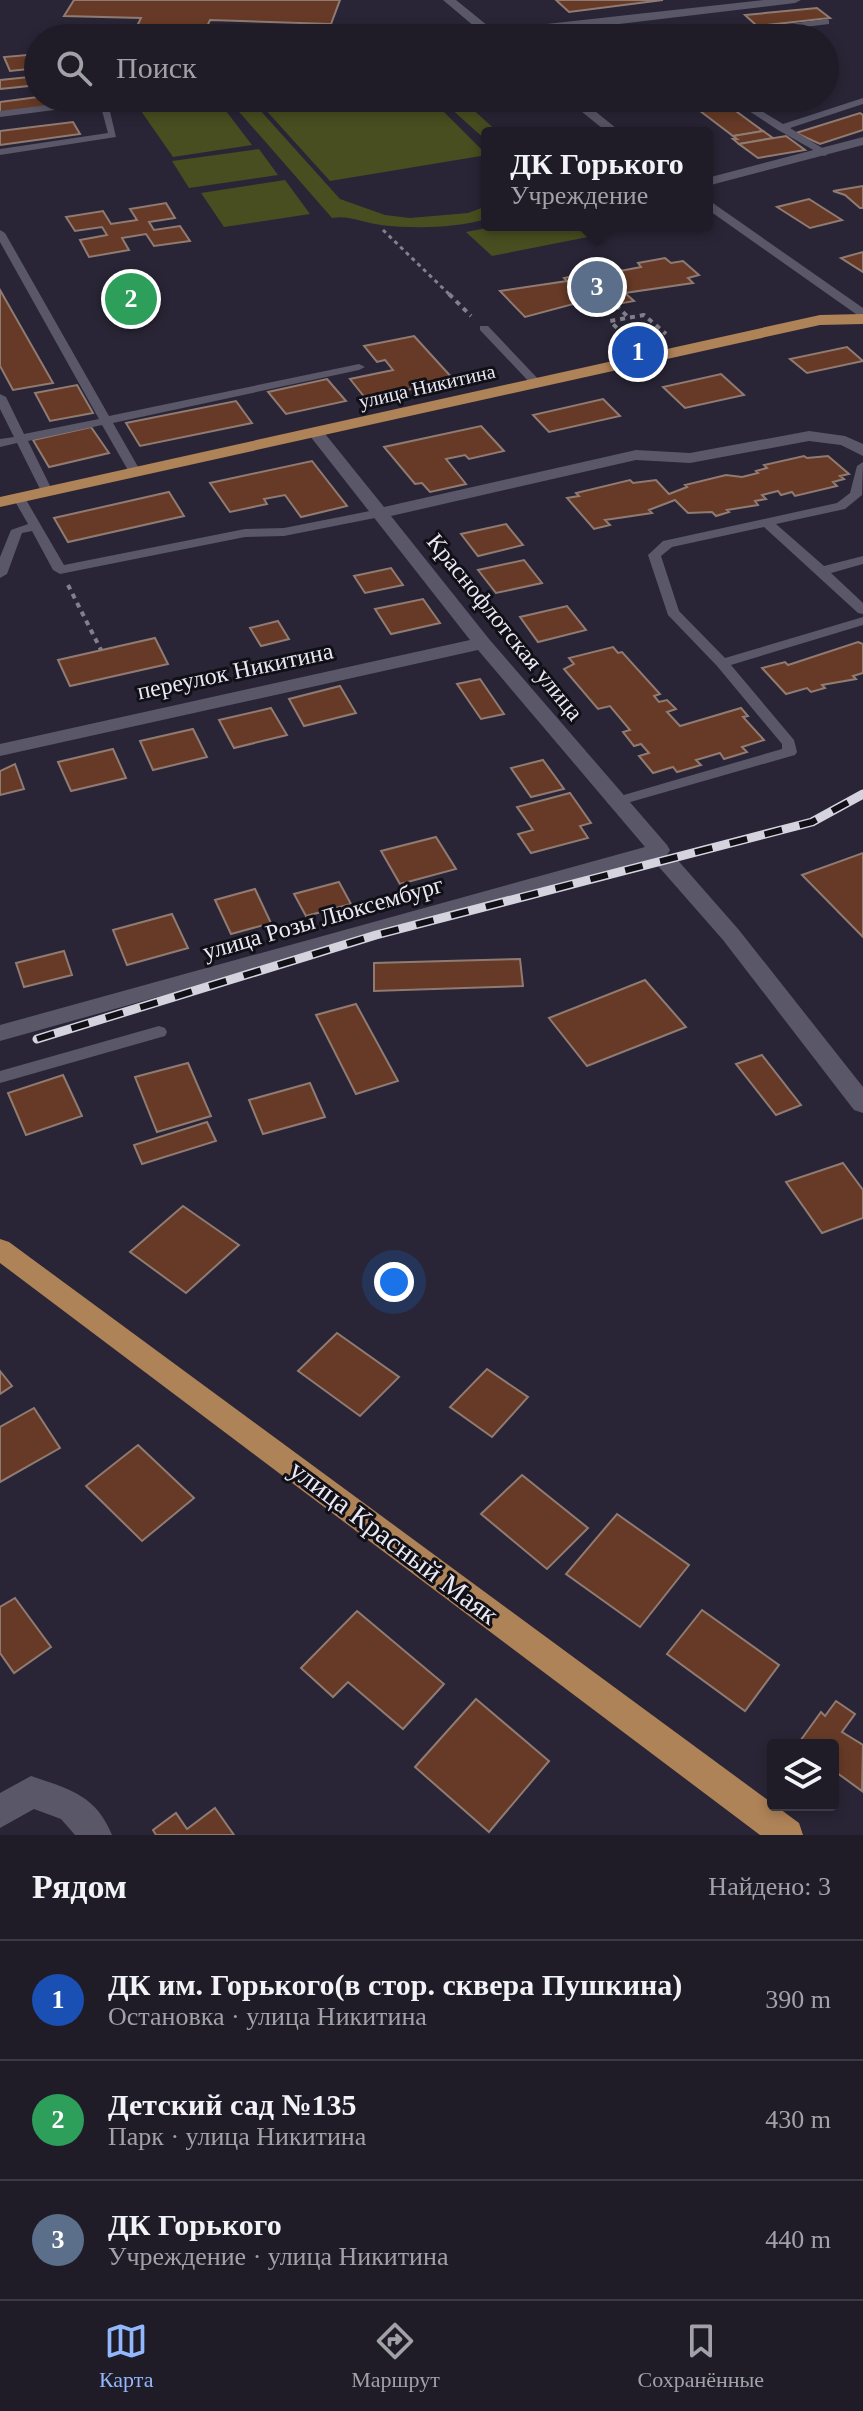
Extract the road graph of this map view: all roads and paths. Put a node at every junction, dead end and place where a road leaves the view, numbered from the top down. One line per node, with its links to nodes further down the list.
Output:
1 (449, 0): 5 (street)
2 (795, 0): 3 (street)
3 (734, 3): 6 (street)
4 (826, 22): 7 (lane)
5 (478, 24)
6 (576, 24)
7 (809, 24)
8 (863, 101): 9 (lane)
9 (839, 109)
10 (24, 110): 15 (lane)
11 (107, 112): 19 (lane)
12 (589, 112): 16 (street)
13 (756, 112): 17 (lane)
14 (830, 112): 17 (lane)
15 (0, 114)
16 (608, 127)
17 (781, 128): 20 (lane)
18 (863, 141): 20 (street)
19 (0, 152)
20 (824, 153): 21 (street)
21 (713, 181)
22 (713, 207): 26 (street)
23 (383, 230): 28 (path)
24 (0, 233): 34 (lane)
25 (616, 305): 27 (path)
26 (863, 317): 32 (main road, улица Никитина)
27 (629, 318): 29 (path); 30 (path)
28 (484, 328): 32 (lane)
29 (669, 338)
30 (634, 345)
31 (359, 367): 34 (lane)
32 (537, 384): 35 (main road, улица Никитина)
33 (0, 397): 36 (lane)
34 (105, 419): 36 (lane); 40 (lane)
35 (316, 433): 40 (main road, улица Никитина); 44 (street, Краснофлотская улица)
36 (21, 439): 37 (lane); 41 (lane)
37 (0, 443)
38 (863, 451): 44 (street)
39 (863, 466): 45 (lane)
40 (135, 472): 41 (main road, улица Никитина)
41 (47, 492): 42 (main road, улица Никитина)
42 (19, 498): 43 (main road, улица Никитина); 46 (lane)
43 (0, 502)
44 (380, 513): 48 (lane); 53 (street, Краснофлотская улица)
45 (769, 524): 49 (lane); 55 (lane)
46 (35, 527): 48 (lane); 50 (lane)
47 (863, 560): 49 (lane)
48 (60, 570): 54 (path)
49 (822, 571): 51 (lane)
50 (0, 574)
51 (863, 610)
52 (863, 621): 55 (lane)
53 (482, 643): 56 (street, переулок Никитина); 57 (street, Краснофлотская улица)
54 (101, 650)
55 (722, 663): 57 (lane)
56 (0, 750)
57 (615, 802): 58 (street, Краснофлотская улица)
58 (663, 856): 60 (street, улица Розы Люксембург); 62 (street, Краснофлотская улица)
59 (159, 1032): 61 (lane)
60 (0, 1033)
61 (0, 1077)
62 (863, 1104)
63 (0, 1249): 66 (main road, улица Красный Маяк)
64 (0, 1812): 65 (street)
65 (96, 1835)
66 (787, 1835)

